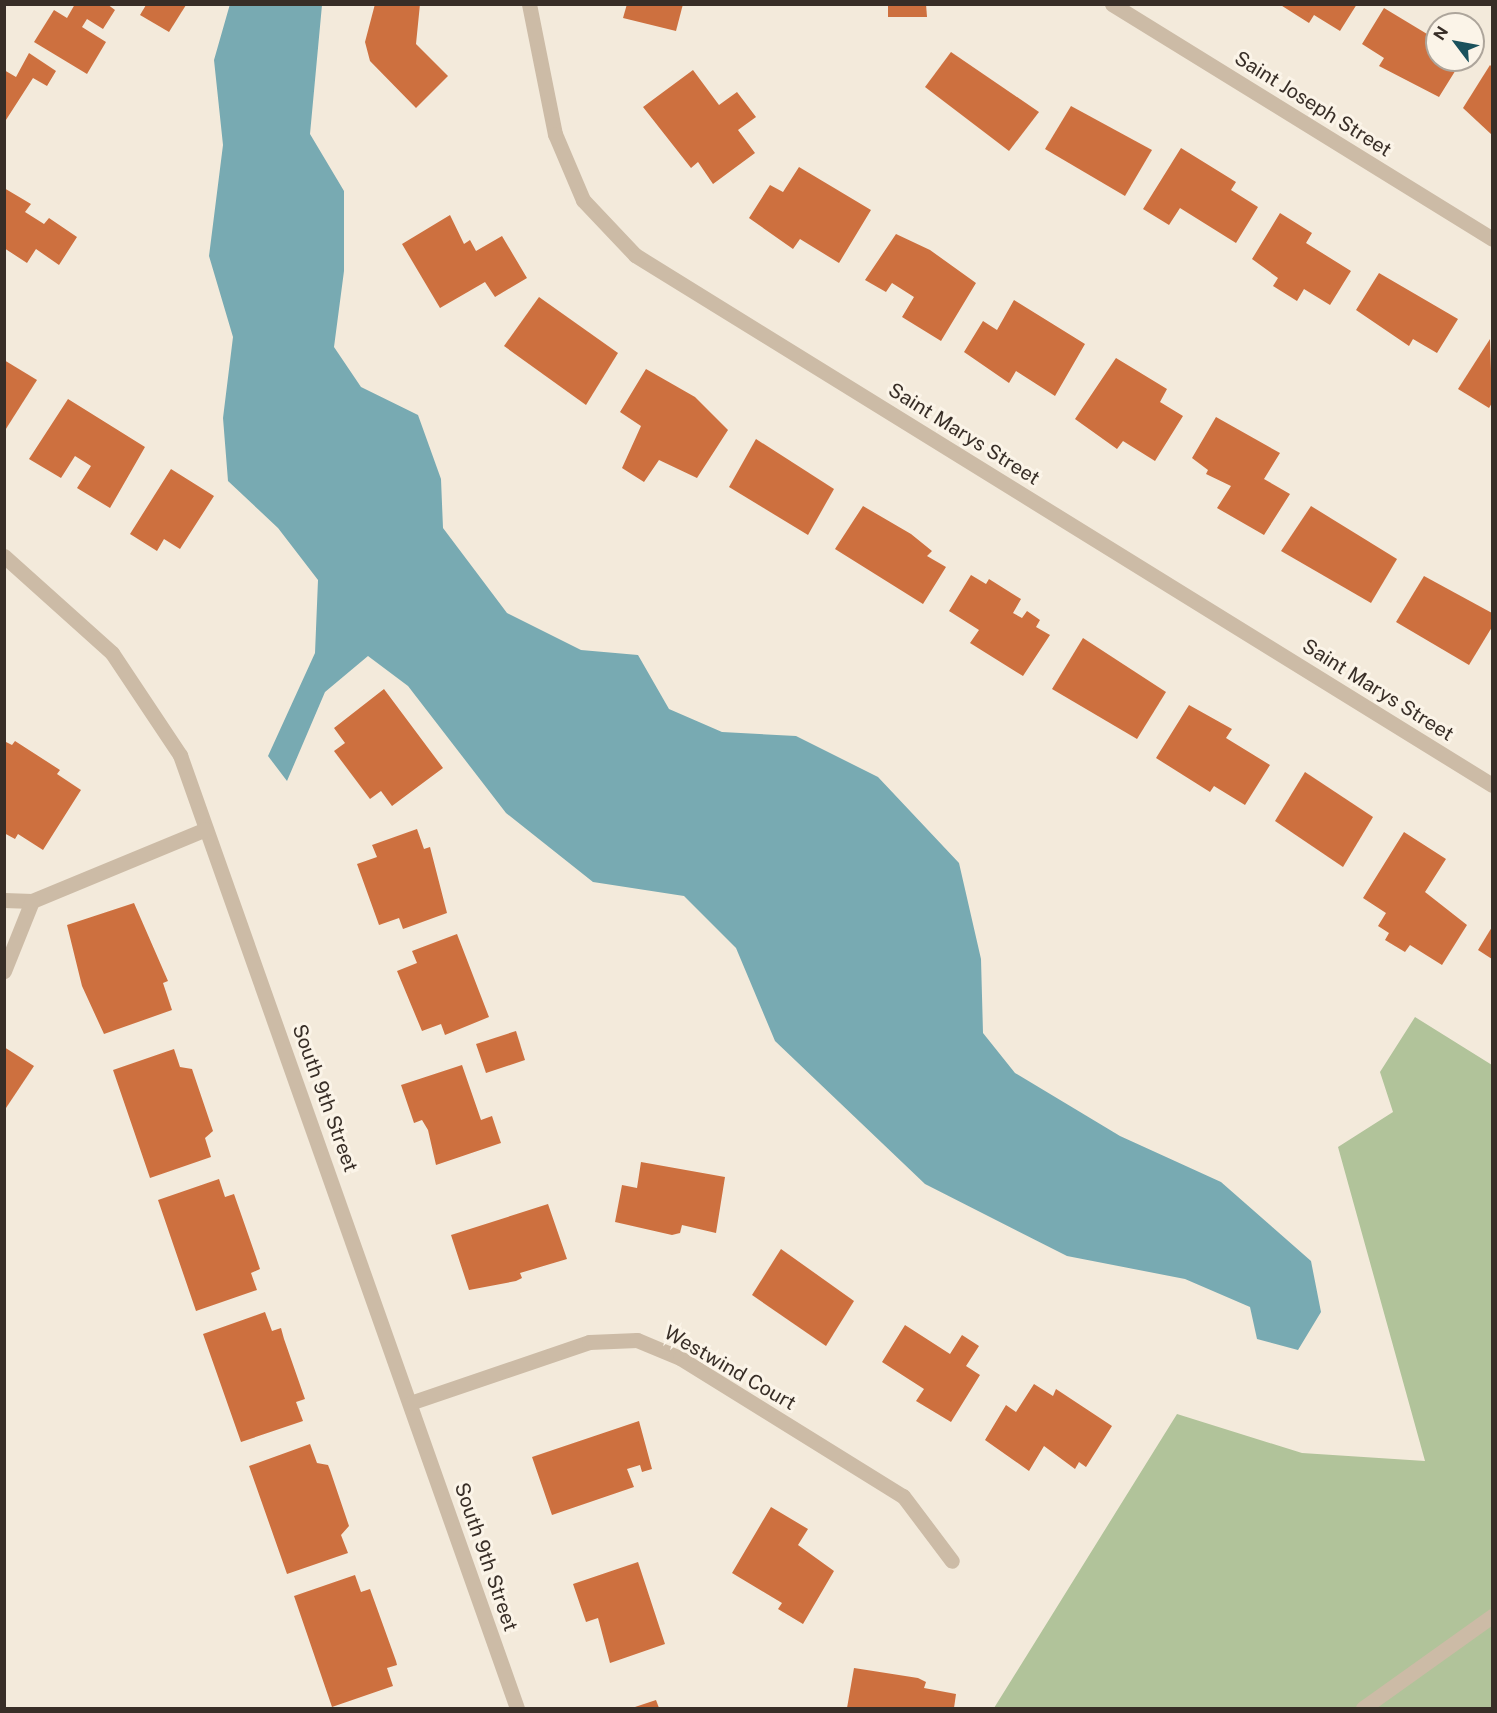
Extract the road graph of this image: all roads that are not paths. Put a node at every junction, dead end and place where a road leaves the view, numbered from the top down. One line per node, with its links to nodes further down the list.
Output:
1 (529, 4): 5 (street, Saint Marys Street)
2 (1112, 4): 3 (street, Saint Joseph Street)
3 (1492, 239)
4 (4, 556): 6 (street, South 9th Street)
5 (1492, 785)
6 (206, 830): 8 (street); 10 (street, South 9th Street)
7 (4, 900): 8 (street)
8 (32, 901): 9 (street)
9 (4, 971)
10 (411, 1403): 11 (street, Westwind Court); 13 (street, South 9th Street)
11 (952, 1561)
12 (1492, 1616): 14 (street)
13 (517, 1708)
14 (1363, 1708)

